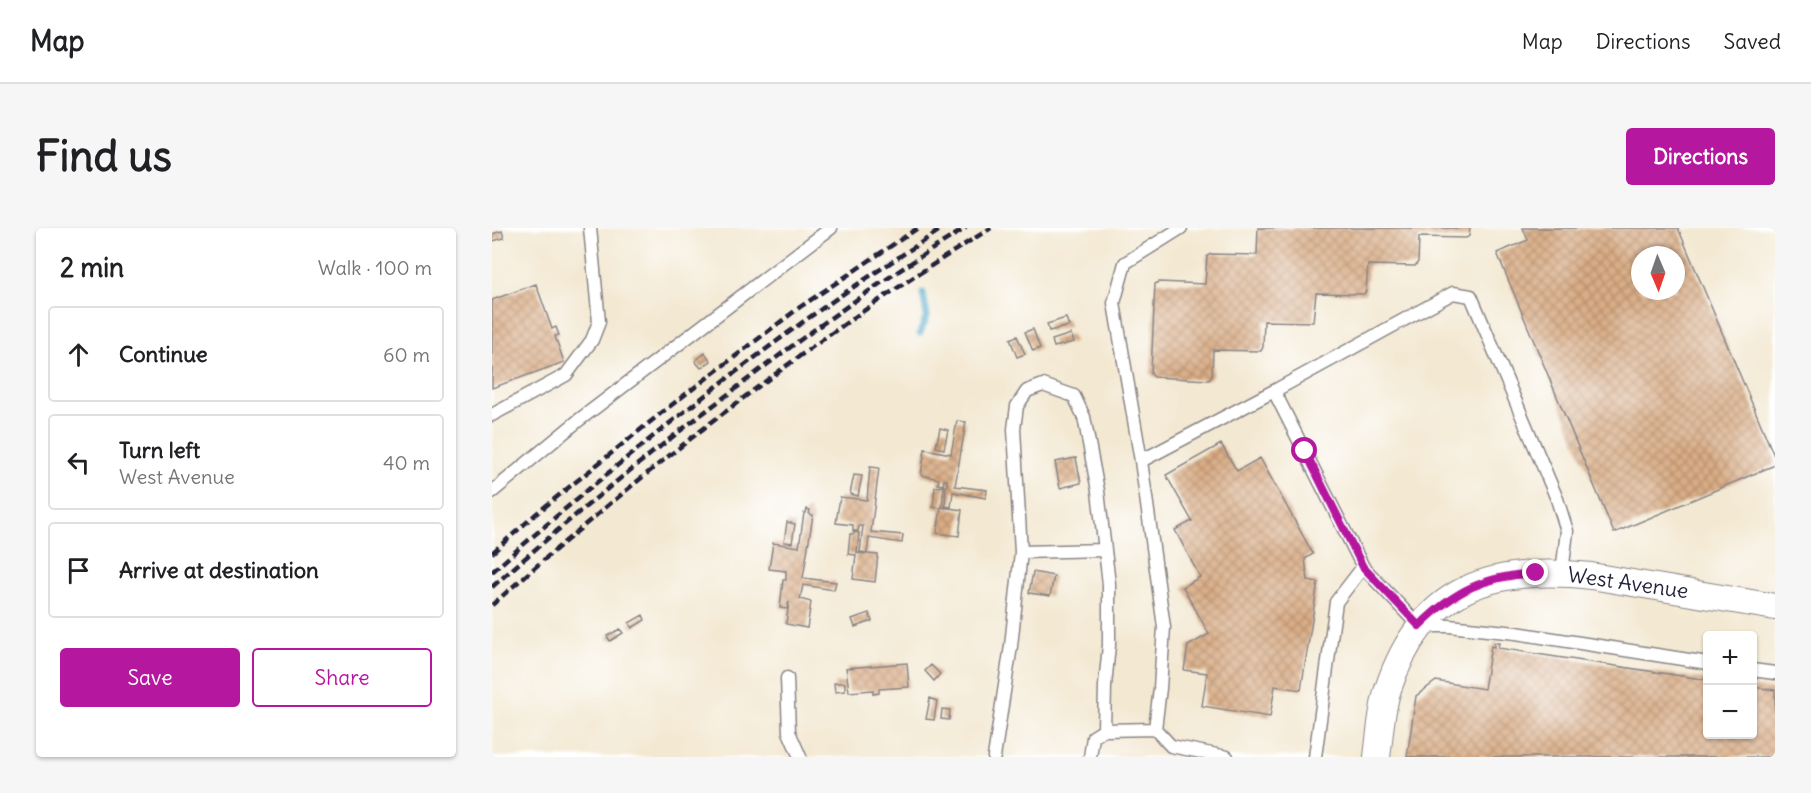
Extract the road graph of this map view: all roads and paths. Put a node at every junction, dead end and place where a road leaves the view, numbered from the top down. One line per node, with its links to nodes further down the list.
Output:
1 (590, 228): 5 (lane)
2 (831, 228): 7 (lane)
3 (1181, 228): 6 (lane)
4 (1274, 391): 6 (lane); 10 (lane); 11 (lane)
5 (492, 415)
6 (1141, 461): 18 (lane)
7 (492, 492)
8 (1105, 550): 9 (lane); 9 (lane); 19 (lane)
9 (1021, 552): 21 (lane)
10 (1363, 567): 13 (lane); 24 (lane)
11 (1562, 573): 12 (street, West Avenue); 13 (street, West Avenue)
12 (1775, 607)
13 (1419, 626): 14 (lane); 25 (street, West Avenue)
14 (1703, 662)
15 (1757, 671): 16 (lane)
16 (1775, 673)
17 (787, 678): 20 (lane)
18 (1155, 729): 19 (lane); 23 (lane)
19 (1104, 730): 22 (lane)
20 (800, 757)
21 (994, 757)
22 (1090, 757)
23 (1227, 757)
24 (1315, 757)
25 (1377, 757)

